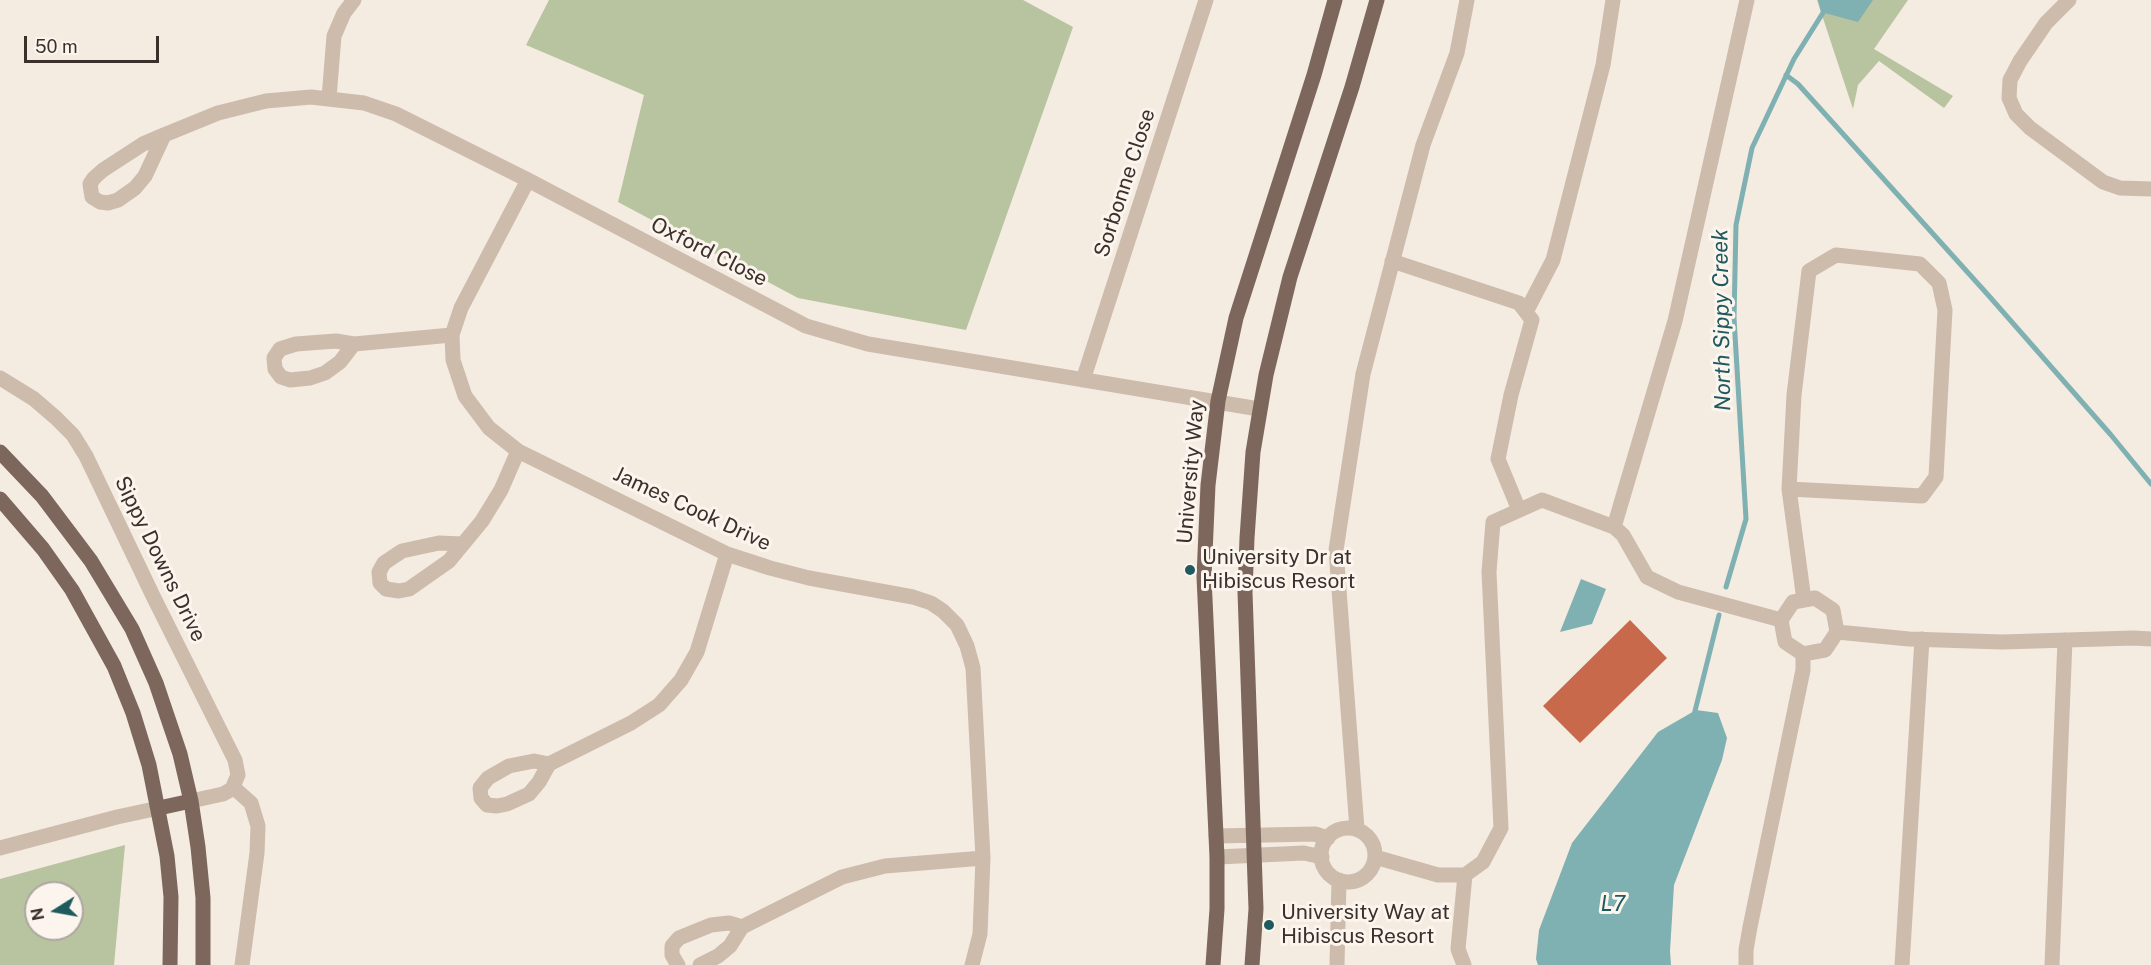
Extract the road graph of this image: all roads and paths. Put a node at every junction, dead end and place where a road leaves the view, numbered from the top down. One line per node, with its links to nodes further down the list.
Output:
1 (354, 0): 9 (street)
2 (1206, 0): 18 (street, Sorbonne Close)
3 (1335, 0): 19 (main road, University Way)
4 (1377, 0): 20 (main road)
5 (1467, 0): 13 (street)
6 (1613, 0): 14 (street)
7 (1748, 0): 26 (street)
8 (2069, 0): 12 (street)
9 (329, 98): 10 (street, Oxford Close); 11 (street, Oxford Close)
10 (164, 135): 10 (street, Oxford Close)
11 (528, 180): 15 (street, James Cook Drive); 18 (street, Oxford Close)
12 (2151, 189)
13 (1392, 261): 14 (street); 40 (street)
14 (1526, 312): 25 (street)
15 (452, 335): 16 (street); 21 (street, James Cook Drive)
16 (354, 344): 16 (street)
17 (0, 378): 37 (street, Sippy Downs Drive)
18 (1083, 380): 19 (street, Oxford Close)
19 (1218, 401): 20 (street, Oxford Close); 42 (main road, University Way)
20 (1260, 409): 41 (main road)
21 (518, 451): 27 (street); 28 (street, James Cook Drive)
22 (0, 452): 38 (main road)
23 (1789, 489): 23 (street); 29 (street)
24 (0, 499): 39 (main road)
25 (1519, 510): 26 (street); 50 (street)
26 (1614, 527): 30 (street)
27 (462, 544): 27 (street)
28 (727, 554): 36 (street); 49 (street, James Cook Drive)
29 (1804, 600): 30 (street); 31 (street)
30 (1781, 620): 35 (street)
31 (1837, 632): 32 (street); 35 (street)
32 (1922, 639): 34 (street); 64 (street)
33 (2151, 639): 34 (street)
34 (2065, 640): 65 (street)
35 (1803, 654): 63 (street)
36 (549, 764)
37 (233, 788): 38 (street); 55 (street)
38 (191, 801): 39 (main road); 54 (main road)
39 (159, 808): 44 (street); 53 (main road)
40 (1357, 829): 43 (street); 48 (street)
41 (1253, 834): 42 (street); 43 (street); 45 (main road)
42 (1216, 836): 46 (main road, University Way)
43 (1328, 838): 47 (street)
44 (0, 848)
45 (1255, 856): 46 (street); 47 (street); 60 (main road)
46 (1217, 857): 59 (main road, University Way)
47 (1322, 857): 51 (street)
48 (1375, 857): 50 (street); 51 (street)
49 (983, 858): 52 (street); 58 (street, James Cook Drive)
50 (1465, 875): 62 (street)
51 (1339, 880): 61 (street)
52 (742, 927): 56 (street); 57 (street)
53 (170, 965)
54 (203, 965)
55 (242, 965)
56 (678, 965)
57 (700, 965)
58 (972, 965)
59 (1213, 965)
60 (1252, 965)
61 (1337, 965)
62 (1464, 965)
63 (1746, 965)
64 (1902, 965)
65 (2052, 965)

